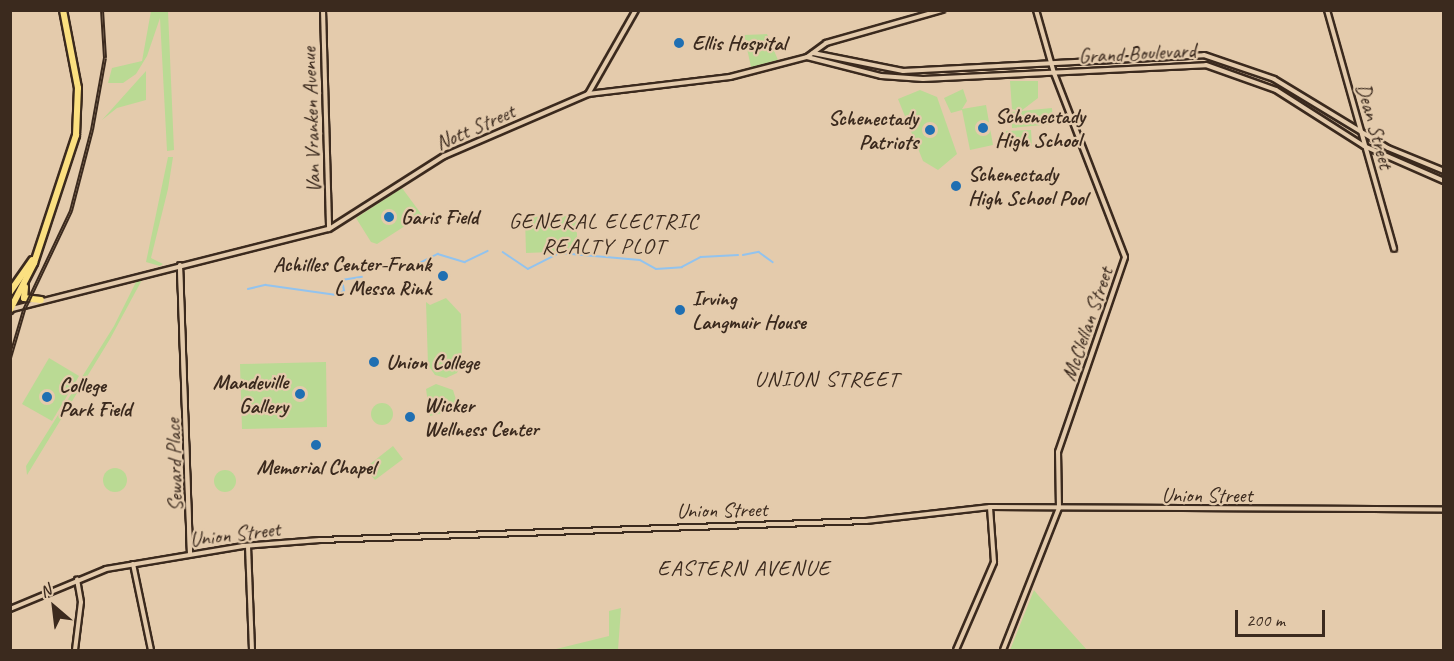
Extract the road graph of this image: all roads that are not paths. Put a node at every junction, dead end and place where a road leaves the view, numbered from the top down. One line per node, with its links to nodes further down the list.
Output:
1 (63, 10): 18 (highway)
2 (322, 10): 16 (street, Van Vranken Avenue)
3 (636, 10): 11 (street)
4 (942, 10): 7 (street, Nott Street)
5 (1036, 10): 9 (street, McClellan Street)
6 (1327, 10): 12 (street, Dean Street)
7 (813, 53): 8 (street, Nott Street); 9 (street, Grand Boulevard)
8 (807, 57): 10 (street, Grand Boulevard); 11 (street, Nott Street)
9 (1051, 64): 10 (street, McClellan Street); 12 (street, Grand Boulevard)
10 (1054, 73): 13 (street, Grand Boulevard); 26 (street, McClellan Street)
11 (588, 94): 16 (street, Nott Street)
12 (1361, 133): 13 (street, Dean Street); 14 (street, Grand Boulevard)
13 (1365, 146): 15 (street, Grand Boulevard); 17 (street, Dean Street)
14 (1443, 171)
15 (1443, 181)
16 (329, 229): 19 (street, Nott Street)
17 (1394, 249)
18 (35, 257): 20 (highway); 21 (highway)
19 (180, 265): 22 (street, Nott Street); 29 (street, Seward Place)
20 (25, 282): 21 (highway); 22 (highway)
21 (13, 297): 23 (street, Nott Street); 24 (highway)
22 (40, 300): 23 (street, Nott Street)
23 (30, 303): 24 (street, Nott Street)
24 (11, 309)
25 (990, 507): 26 (street, Union Street); 28 (street, Union Street); 36 (street)
26 (1059, 508): 27 (street, Union Street); 37 (street, McClellan Street)
27 (1443, 509)
28 (248, 546): 29 (street, Union Street); 35 (street)
29 (190, 554): 30 (street, Union Street)
30 (133, 564): 31 (street, Union Street); 34 (street)
31 (77, 579): 32 (street, Union Street); 33 (street)
32 (10, 609)
33 (75, 651)
34 (151, 651)
35 (252, 651)
36 (956, 651)
37 (1003, 651)

